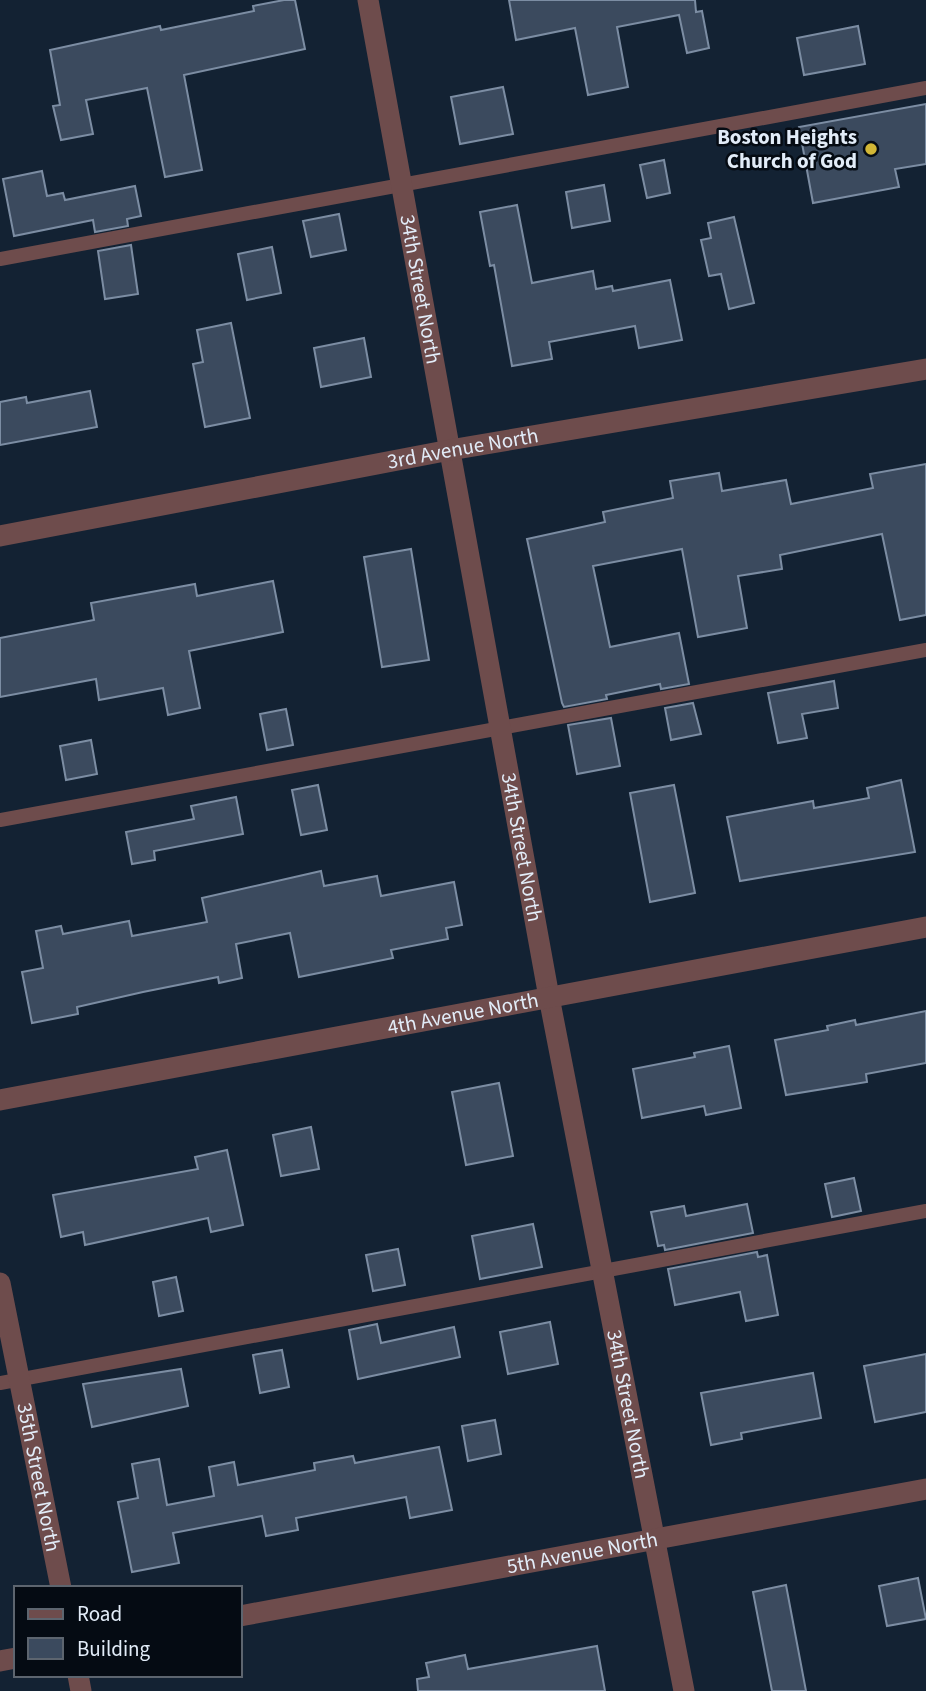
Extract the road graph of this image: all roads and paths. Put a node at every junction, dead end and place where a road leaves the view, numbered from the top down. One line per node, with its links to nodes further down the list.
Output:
1 (368, 0): 3 (street, 34th Street North)
2 (926, 88): 3 (lane)
3 (401, 183): 4 (lane); 6 (street, 34th Street North)
4 (0, 259)
5 (926, 369): 6 (street, 3rd Avenue North)
6 (450, 450): 7 (street, 3rd Avenue North); 9 (street, 34th Street North)
7 (0, 536)
8 (926, 650): 9 (lane)
9 (501, 730): 10 (lane); 12 (street, 34th Street North)
10 (0, 820)
11 (926, 927): 12 (street, 4th Avenue North)
12 (549, 997): 13 (street, 4th Avenue North); 15 (street, 34th Street North)
13 (0, 1100)
14 (926, 1211): 15 (lane)
15 (603, 1271): 17 (lane); 19 (street, 34th Street North)
16 (0, 1283): 17 (street, 35th Street North)
17 (10, 1381): 20 (street, 35th Street North)
18 (926, 1489): 19 (street, 5th Avenue North)
19 (656, 1540): 21 (street, 5th Avenue North); 22 (street, 34th Street North)
20 (61, 1586)
21 (242, 1616)
22 (684, 1691)

